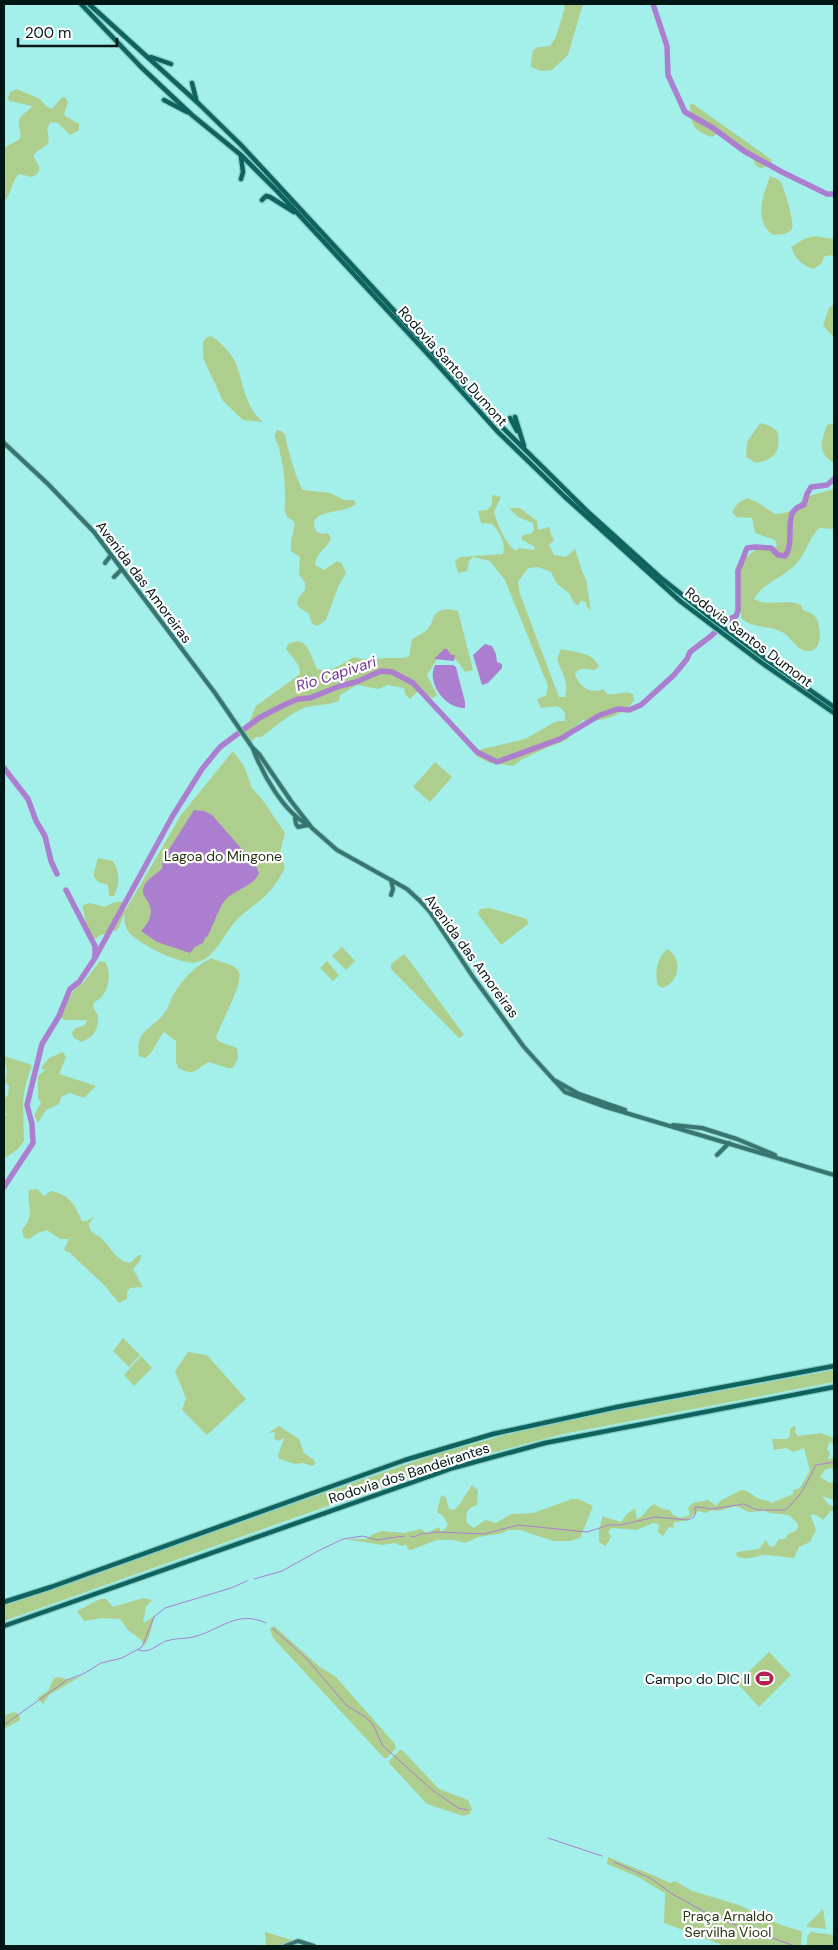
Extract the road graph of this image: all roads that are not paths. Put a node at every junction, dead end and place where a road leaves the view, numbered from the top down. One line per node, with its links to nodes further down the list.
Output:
1 (81, 4): 8 (highway, Rodovia Santos Dumont)
2 (89, 4): 3 (highway, Rodovia Santos Dumont)
3 (141, 50): 4 (highway); 7 (highway, Rodovia Santos Dumont)
4 (171, 64)
5 (192, 83): 7 (highway)
6 (164, 100): 8 (highway)
7 (198, 103): 15 (highway, Rodovia Santos Dumont)
8 (192, 115): 9 (highway, Rodovia Santos Dumont)
9 (241, 155): 10 (highway); 12 (highway, Rodovia Santos Dumont)
10 (241, 179)
11 (262, 200): 12 (highway)
12 (301, 216): 20 (highway, Rodovia Santos Dumont)
13 (513, 417): 15 (highway)
14 (4, 444): 16 (main road, Avenida das Amoreiras)
15 (525, 450): 20 (highway, Rodovia Santos Dumont)
16 (111, 555): 17 (main road); 18 (main road, Avenida das Amoreiras)
17 (105, 563)
18 (121, 570): 19 (main road); 24 (main road, Avenida das Amoreiras)
19 (114, 577)
20 (709, 619): 21 (highway, Rodovia Santos Dumont)
21 (724, 631): 22 (highway, Rodovia Santos Dumont); 23 (highway, Rodovia Santos Dumont)
22 (834, 707)
23 (834, 713)
24 (252, 747): 25 (main road, Avenida das Amoreiras); 26 (main road, Avenida das Amoreiras)
25 (301, 814): 26 (main road); 27 (main road, Avenida das Amoreiras)
26 (295, 818): 27 (main road)
27 (310, 826): 28 (main road, Avenida das Amoreiras)
28 (391, 880): 29 (main road); 30 (main road, Avenida das Amoreiras)
29 (391, 895)
30 (552, 1078): 31 (main road, Avenida das Amoreiras); 33 (main road, Avenida das Amoreiras)
31 (729, 1144): 32 (main road); 33 (main road, Avenida das Amoreiras)
32 (717, 1155)
33 (784, 1160): 34 (main road, Avenida das Amoreiras)
34 (834, 1175)
35 (834, 1366): 37 (highway, Rodovia dos Bandeirantes)
36 (834, 1387): 38 (highway, Rodovia dos Bandeirantes)
37 (4, 1602)
38 (4, 1626)
39 (285, 1946): 40 (main road)
40 (314, 1946)

